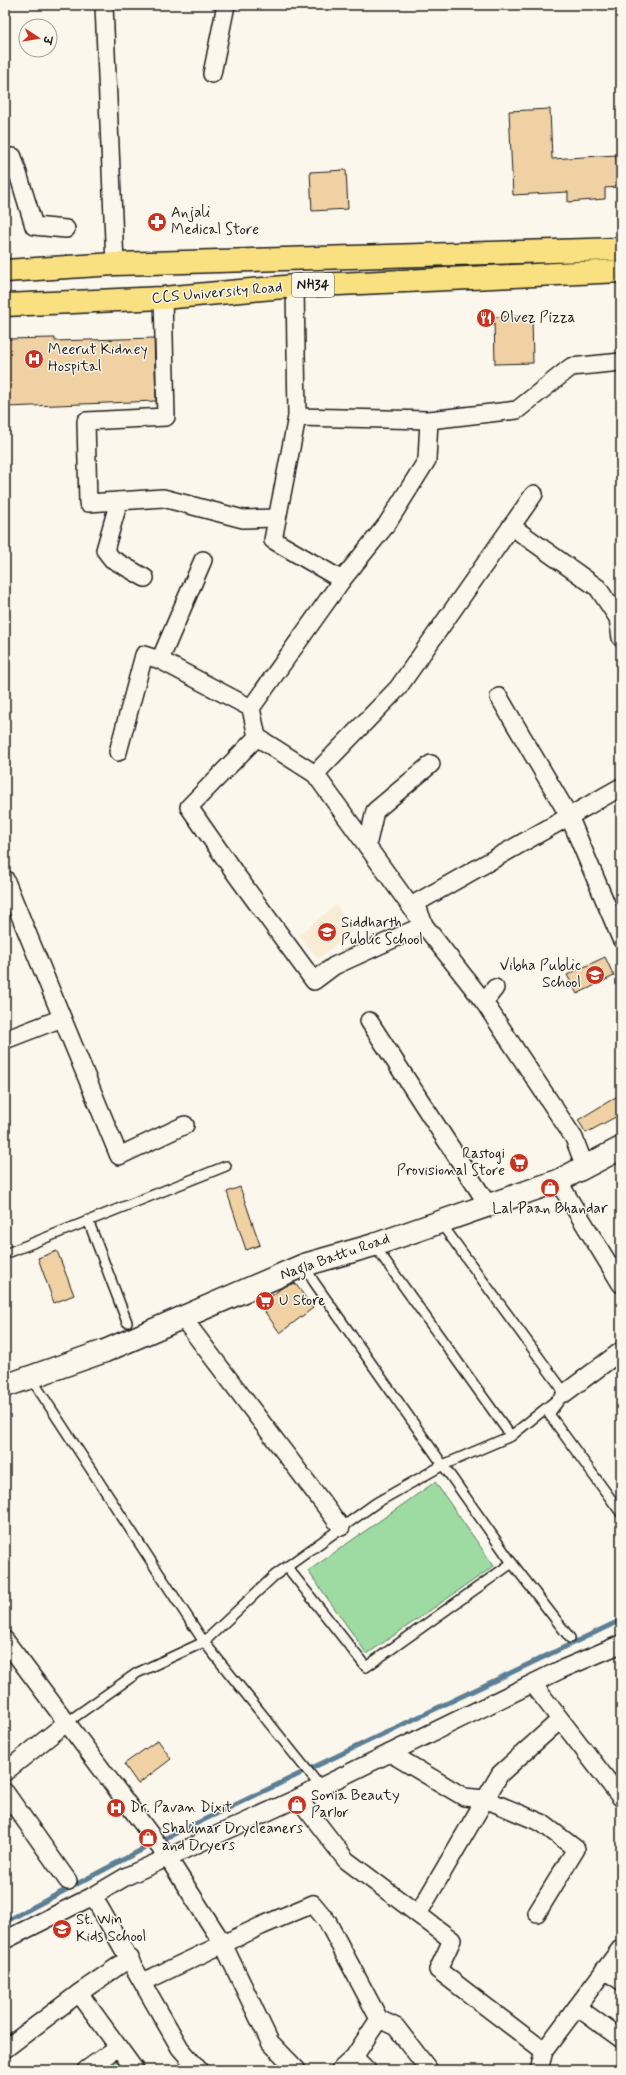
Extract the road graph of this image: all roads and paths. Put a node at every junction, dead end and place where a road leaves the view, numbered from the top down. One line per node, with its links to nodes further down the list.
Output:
1 (104, 5): 7 (street)
2 (226, 5): 3 (street)
3 (212, 74)
4 (5, 157): 5 (street)
5 (66, 230)
6 (621, 249): 7 (highway, CCS University Road / NH34)
7 (115, 264): 8 (highway, CCS University Road / NH34)
8 (5, 271)
9 (621, 271): 10 (highway, CCS University Road / NH34)
10 (295, 286): 11 (highway, CCS University Road / NH34); 14 (street)
11 (163, 298): 12 (highway, CCS University Road / NH34); 17 (street)
12 (5, 305)
13 (621, 362): 15 (street)
14 (297, 417): 15 (street); 18 (street)
15 (429, 420): 22 (street)
16 (534, 494): 19 (street)
17 (119, 501): 18 (street); 21 (street)
18 (277, 518): 22 (street)
19 (511, 526): 23 (street); 30 (street)
20 (203, 560): 24 (street)
21 (145, 578)
22 (342, 580): 26 (street)
23 (621, 638)
24 (160, 660): 26 (street); 28 (street)
25 (499, 697): 32 (street)
26 (251, 708): 27 (street)
27 (257, 737): 30 (street); 35 (street)
28 (118, 752)
29 (431, 764): 33 (street)
30 (315, 774): 33 (street)
31 (621, 787): 32 (street)
32 (568, 816): 35 (street); 36 (street)
33 (367, 846): 35 (street)
34 (5, 879): 39 (street)
35 (424, 925): 38 (street)
36 (620, 934)
37 (495, 988): 38 (street)
38 (484, 1002): 45 (street)
39 (62, 1018): 41 (street); 42 (street)
40 (369, 1021): 47 (street)
41 (5, 1040)
42 (185, 1125)
43 (621, 1148): 45 (street, Nagla Battu Road)
44 (226, 1166): 48 (lane)
45 (585, 1167): 46 (street, Nagla Battu Road)
46 (558, 1181): 47 (street, Nagla Battu Road); 53 (street)
47 (488, 1205): 49 (street, Nagla Battu Road)
48 (88, 1220): 51 (lane); 55 (lane)
49 (439, 1221): 50 (street, Nagla Battu Road); 59 (lane)
50 (374, 1245): 52 (street, Nagla Battu Road); 60 (lane)
51 (5, 1254)
52 (304, 1265): 54 (street, Nagla Battu Road); 61 (lane)
53 (621, 1284)
54 (182, 1317): 57 (street, Nagla Battu Road); 63 (street)
55 (127, 1322)
56 (621, 1351): 59 (street)
57 (31, 1378): 58 (street, Nagla Battu Road); 68 (lane)
58 (5, 1386)
59 (565, 1393): 60 (lane); 62 (lane)
60 (511, 1436): 61 (lane)
61 (442, 1465): 63 (lane); 64 (lane)
62 (621, 1513)
63 (341, 1527): 65 (lane)
64 (512, 1563): 65 (lane); 66 (lane)
65 (287, 1567): 68 (lane)
66 (570, 1638)
67 (5, 1640): 72 (street)
68 (204, 1642): 72 (lane); 75 (lane)
69 (621, 1644): 70 (street)
70 (533, 1684): 71 (street); 73 (street)
71 (560, 1720): 78 (street); 79 (street)
72 (66, 1723): 74 (street); 80 (street)
73 (390, 1752): 77 (street); 79 (street)
74 (5, 1772)
75 (315, 1780)
76 (5, 1792): 81 (street)
77 (298, 1798): 80 (street); 84 (street)
78 (621, 1798)
79 (485, 1799): 83 (street); 84 (street)
80 (162, 1850): 82 (street); 86 (street)
81 (68, 1881)
82 (93, 1896): 85 (street); 88 (street)
83 (537, 1913)
84 (418, 1914): 98 (street)
85 (5, 1940)
86 (223, 1944): 91 (street); 94 (street); 103 (street)
87 (621, 1948): 89 (street)
88 (130, 1958): 91 (street); 92 (street)
89 (604, 1970): 90 (street); 93 (street)
90 (621, 1981)
91 (143, 1982): 102 (street)
92 (79, 1993): 96 (street); 97 (street)
93 (577, 2007): 95 (street); 98 (street)
94 (378, 2019): 99 (street); 106 (street)
95 (621, 2039)
96 (118, 2047): 100 (street); 101 (street)
97 (5, 2049)
98 (544, 2051): 107 (street)
99 (354, 2057): 104 (street); 105 (street)
100 (86, 2070)
101 (135, 2070)
102 (199, 2070)
103 (297, 2070)
104 (340, 2070)
105 (367, 2070)
106 (429, 2070)
107 (538, 2070)

